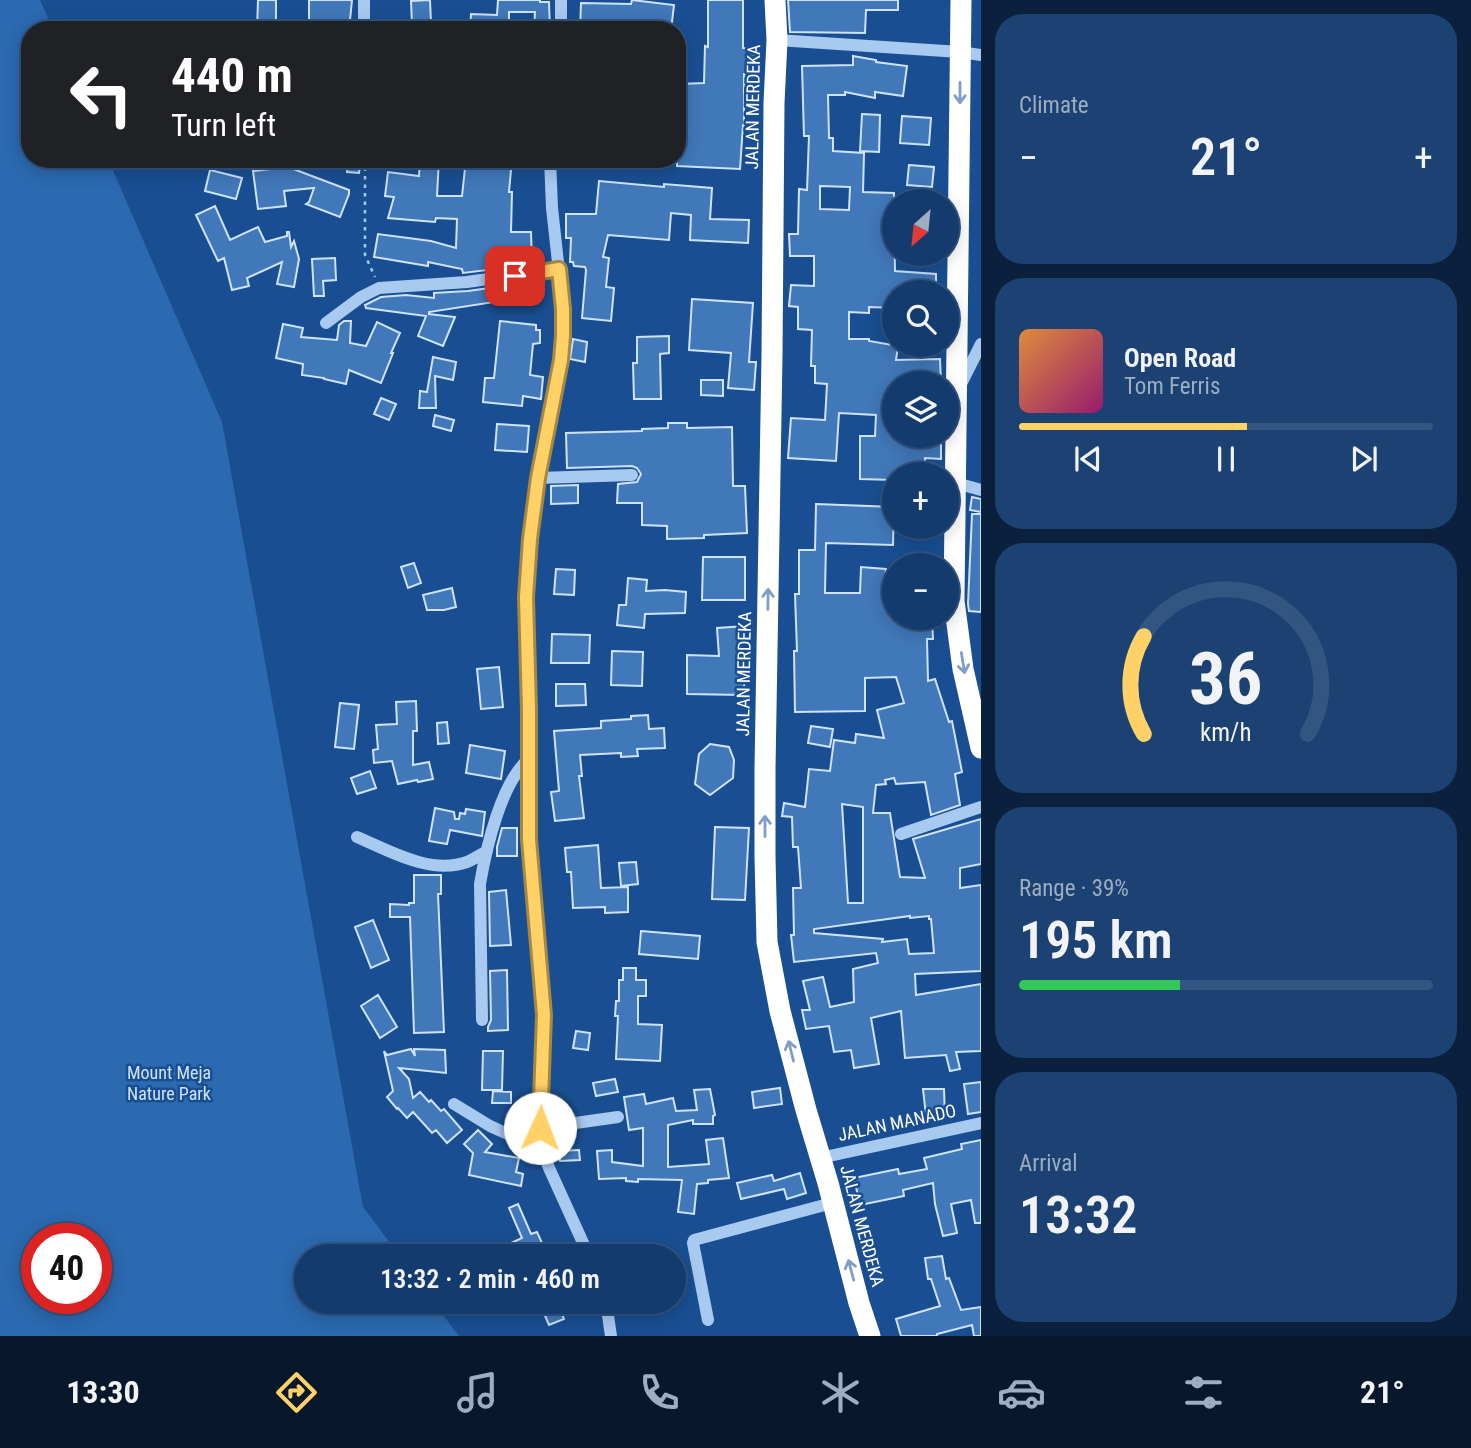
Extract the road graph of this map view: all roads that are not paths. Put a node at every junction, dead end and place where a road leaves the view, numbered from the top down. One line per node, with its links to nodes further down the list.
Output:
1 (364, 0): 5 (street)
2 (561, 0): 6 (street)
3 (775, 0): 7 (highway, JALAN MERDEKA)
4 (961, 0): 8 (highway)
5 (364, 21)
6 (561, 21)
7 (777, 40): 8 (street); 30 (highway, JALAN MERDEKA, one-way to 7)
8 (970, 54): 12 (highway, one-way to 12)
9 (550, 168): 10 (street)
10 (559, 269): 11 (street); 15 (street)
11 (326, 323)
12 (972, 347): 13 (highway)
13 (956, 462)
14 (632, 475): 15 (street)
15 (538, 478): 20 (street)
16 (959, 484): 17 (street)
17 (981, 490)
18 (955, 539): 19 (highway, one-way to 19)
19 (981, 748)
20 (530, 759): 24 (street); 29 (street)
21 (981, 807): 22 (street)
22 (901, 834)
23 (356, 837): 24 (street)
24 (487, 851): 25 (street)
25 (482, 1020)
26 (454, 1104): 29 (street)
27 (618, 1117): 29 (street)
28 (981, 1123): 30 (street, JALAN MANADO)
29 (540, 1134): 32 (street)
30 (820, 1158): 31 (highway, JALAN MERDEKA)
31 (832, 1203): 34 (street); 36 (highway, JALAN MERDEKA, one-way to 31)
32 (583, 1244)
33 (608, 1314): 35 (street)
34 (708, 1320)
35 (611, 1336)
36 (870, 1336)

